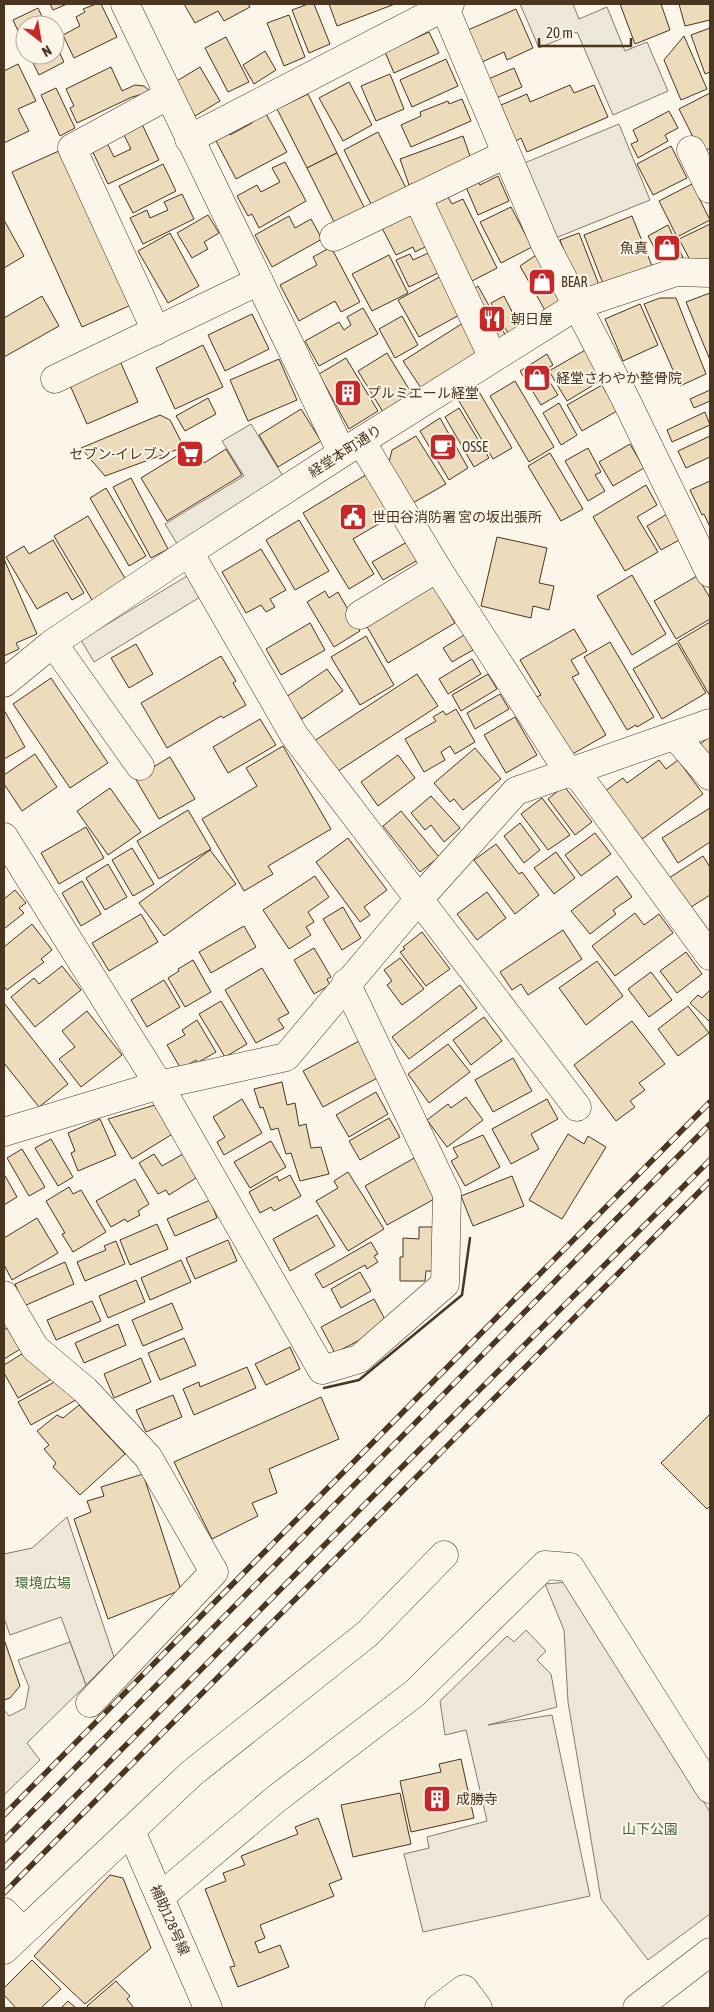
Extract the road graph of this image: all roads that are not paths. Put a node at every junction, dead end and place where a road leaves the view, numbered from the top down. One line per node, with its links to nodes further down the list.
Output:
1 (125, 4): 3 (street)
2 (446, 4): 4 (street); 6 (street)
3 (168, 95): 4 (street); 13 (street)
4 (189, 139): 11 (street)
5 (691, 150): 7 (street)
6 (506, 154): 8 (street); 12 (street)
7 (710, 189)
8 (417, 197): 9 (street); 14 (street)
9 (334, 237)
10 (710, 273): 12 (street, 経堂本町通り)
11 (259, 281): 13 (street); 16 (street)
12 (578, 305): 14 (street, 経堂本町通り); 19 (street)
13 (156, 331): 15 (street)
14 (493, 358): 16 (street, 経堂本町通り)
15 (55, 379)
16 (352, 447): 17 (street, 経堂本町通り); 18 (street)
17 (189, 552): 21 (street, 経堂本町通り); 29 (street)
18 (437, 568): 20 (street); 26 (street)
19 (710, 573)
20 (360, 615)
21 (53, 643): 22 (street, 経堂本町通り); 25 (street)
22 (4, 683)
23 (710, 723): 24 (street)
24 (675, 736): 26 (street); 27 (street)
25 (140, 766)
26 (568, 771): 29 (street); 30 (street)
27 (710, 776)
28 (4, 837): 32 (street)
29 (419, 899): 31 (street); 33 (street)
30 (710, 956)
31 (346, 983): 32 (street); 32 (street)
32 (159, 1085): 34 (street)
33 (577, 1107)
34 (4, 1132)
35 (4, 1295): 37 (street)
36 (444, 1555): 39 (street)
37 (90, 1703)
38 (710, 1790): 40 (street)
39 (131, 1832): 40 (street, 補助128号線); 42 (street)
40 (160, 1897): 45 (street, 補助128号線)
41 (4, 1912): 42 (street)
42 (23, 1932): 43 (street)
43 (4, 1950)
44 (710, 1952): 48 (street)
45 (208, 2008)
46 (439, 2008): 47 (street)
47 (478, 2008)
48 (637, 2008)

